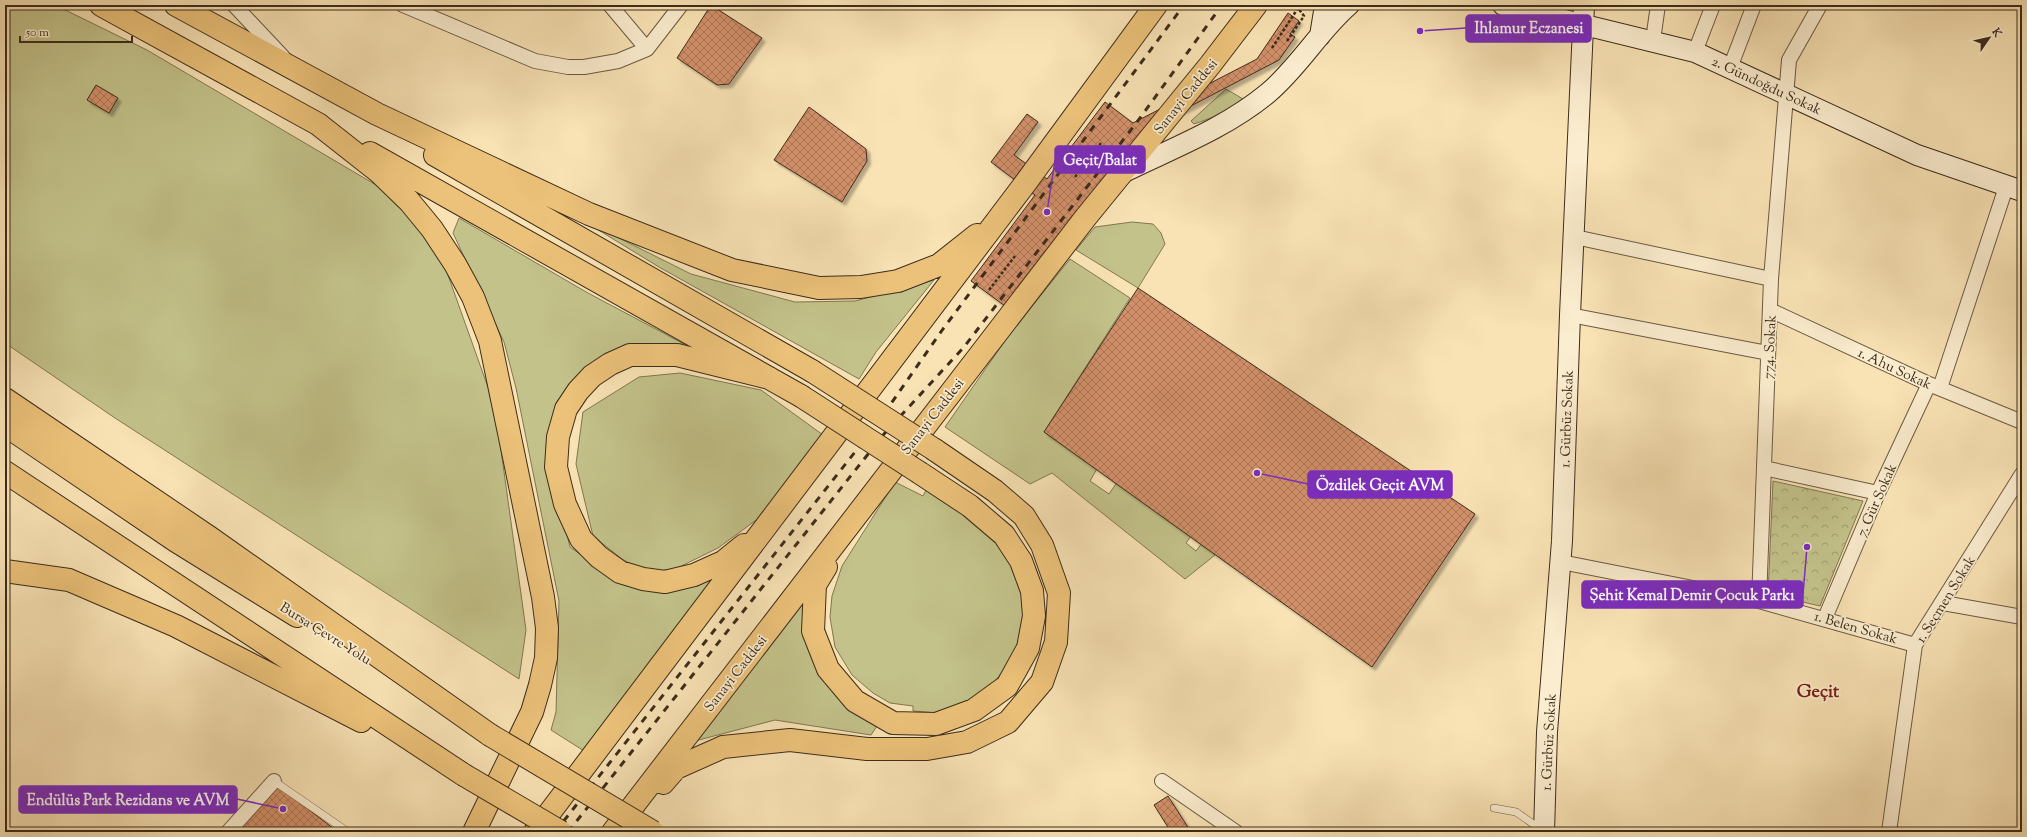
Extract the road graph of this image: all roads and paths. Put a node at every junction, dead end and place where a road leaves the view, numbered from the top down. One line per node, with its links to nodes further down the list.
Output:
1 (100, 5): 28 (highway)
2 (176, 5): 26 (highway)
3 (234, 5): 26 (street)
4 (403, 5): 23 (street)
5 (610, 5): 23 (street)
6 (681, 5): 23 (street)
7 (1156, 5): 32 (highway)
8 (1256, 5): 30 (highway, Sanayi Caddesi)
9 (1325, 5): 19 (street)
10 (1349, 5): 19 (street)
11 (1503, 5): 18 (street, 2. Gündoğdu Sokak)
12 (1584, 5): 18 (street, 1. Gürbüz Sokak)
13 (1658, 5): 20 (street)
14 (1713, 5): 24 (street)
15 (1754, 5): 25 (street)
16 (1820, 5): 27 (street, 774. Sokak)
17 (1299, 6): 21 (path); 22 (path)
18 (1585, 25): 20 (street, 2. Gündoğdu Sokak); 34 (street, 1. Gürbüz Sokak)
19 (1320, 36): 30 (street)
20 (1653, 40): 24 (street, 2. Gündoğdu Sokak)
21 (1287, 41)
22 (1272, 48)
23 (647, 49)
24 (1695, 52): 25 (street, 2. Gündoğdu Sokak)
25 (1730, 68): 27 (street, 2. Gündoğdu Sokak)
26 (298, 70): 32 (highway); 70 (highway, bridge)
27 (1786, 94): 33 (street, 2. Gündoğdu Sokak); 36 (street, 774. Sokak)
28 (318, 124): 41 (highway); 66 (highway)
29 (1102, 143): 31 (path)
30 (1124, 172): 50 (highway, Sanayi Caddesi)
31 (1075, 177)
32 (1024, 185): 51 (highway)
33 (2014, 189): 42 (street, 7. Gür Sokak)
34 (1575, 237): 36 (street); 39 (street, 1. Gürbüz Sokak)
35 (1015, 256): 37 (path)
36 (1771, 279): 38 (street, 774. Sokak)
37 (989, 290)
38 (1770, 310): 40 (street, 774. Sokak); 42 (street, 1. Ahu Sokak)
39 (1570, 315): 40 (street); 52 (street, 1. Gürbüz Sokak)
40 (1768, 353): 46 (street, 774. Sokak)
41 (768, 378): 50 (highway, bridge); 51 (highway)
42 (1935, 386): 44 (street, 1. Ahu Sokak); 49 (street, 7. Gür Sokak)
43 (5, 399): 59 (highway)
44 (2022, 422)
45 (5, 425): 59 (highway, Bursa Çevre Yolu)
46 (1764, 468): 49 (street); 54 (street, 774. Sokak)
47 (5, 472): 60 (highway)
48 (2022, 474): 55 (street, 1. Seçmen Sokak)
49 (1878, 493): 57 (street, 7. Gür Sokak)
50 (854, 518): 69 (highway, Sanayi Caddesi)
51 (767, 527): 67 (highway)
52 (1561, 562): 54 (street, 1. Belen Sokak); 73 (street, 1. Gürbüz Sokak)
53 (5, 571): 60 (highway)
54 (1759, 601): 57 (street, 1. Belen Sokak)
55 (1943, 604): 56 (street); 58 (street, 1. Seçmen Sokak)
56 (2022, 617)
57 (1826, 618): 58 (street, 1. Belen Sokak)
58 (1915, 644): 74 (street, 1. Seçmen Sokak)
59 (490, 735): 71 (highway, Bursa Çevre Yolu, bridge)
60 (464, 774): 68 (highway, bridge)
61 (1162, 781): 72 (street)
62 (274, 782): 64 (street); 65 (lane)
63 (1494, 808): 73 (lane)
64 (228, 832)
65 (348, 832)
66 (474, 832)
67 (535, 832)
68 (560, 832)
69 (613, 832)
70 (619, 832)
71 (653, 832)
72 (1236, 832)
73 (1545, 832)
74 (1889, 832)

